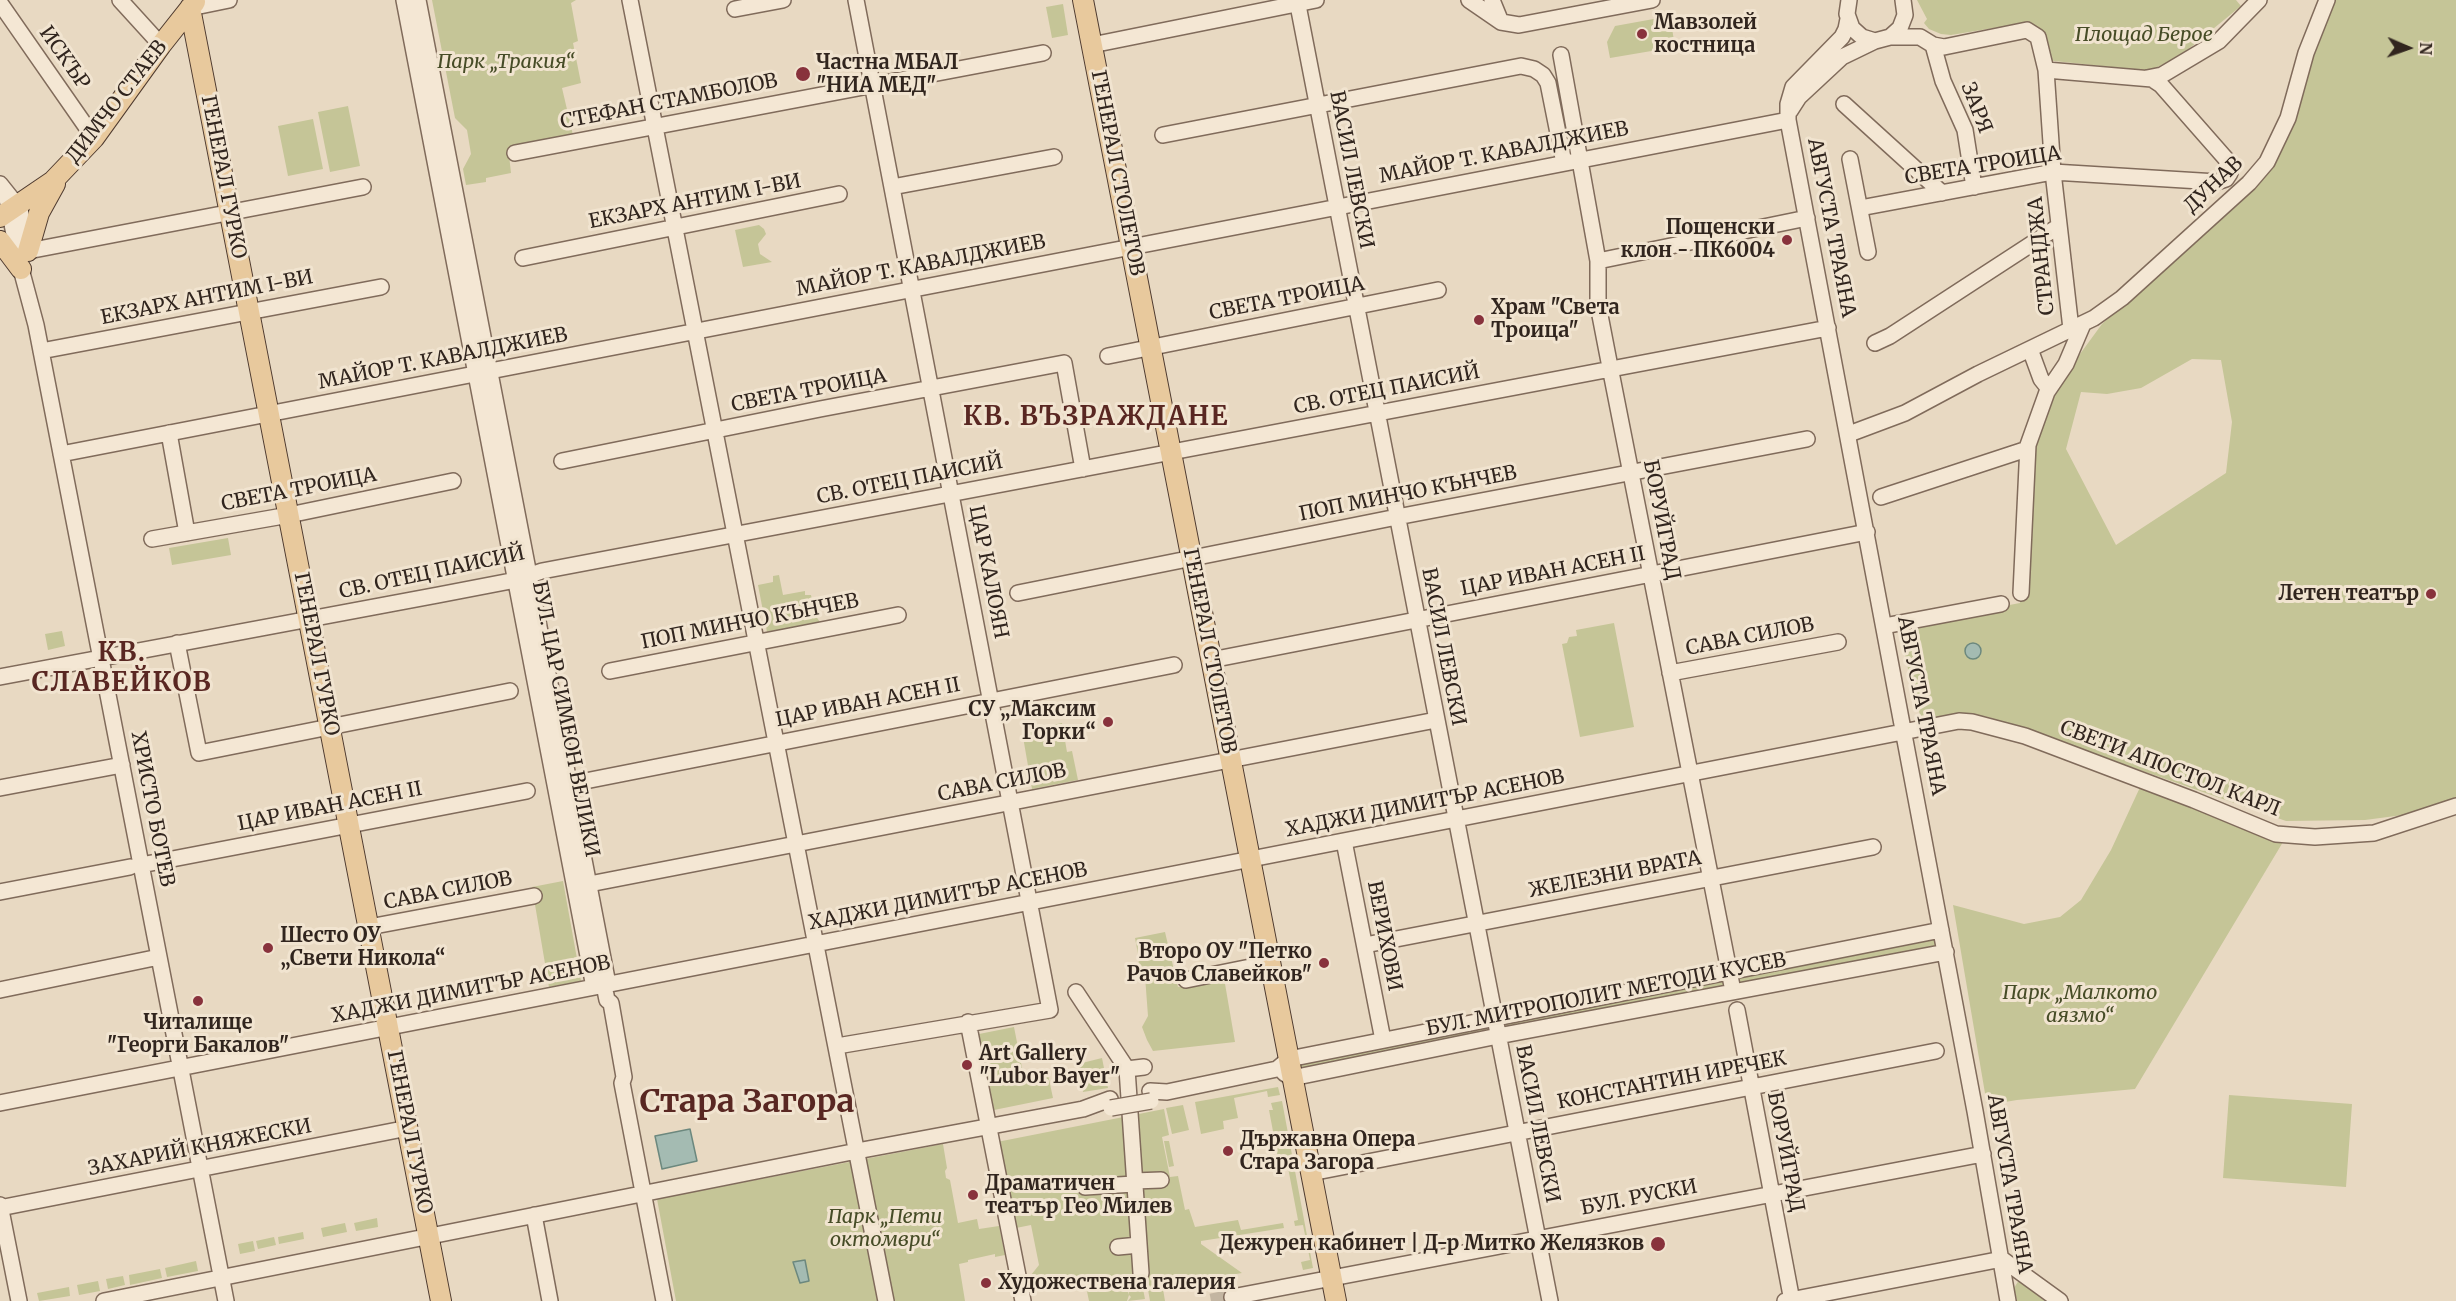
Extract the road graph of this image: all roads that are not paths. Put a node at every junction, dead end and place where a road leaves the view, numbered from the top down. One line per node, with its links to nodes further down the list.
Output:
1 (120, 0): 25 (street)
2 (229, 0): 18 (street)
3 (404, 0): 79 (street, БУЛ. ЦАР СИМЕОН ВЕЛИКИ)
4 (418, 0): 79 (street, БУЛ. ЦАР СИМЕОН ВЕЛИКИ)
5 (630, 0): 35 (street)
6 (783, 0): 21 (street)
7 (856, 0): 31 (street, ЦАР КАЛОЯН)
8 (1083, 0): 26 (main road, ГЕНЕРАЛ СТОЛЕТОВ)
9 (1316, 0): 15 (street)
10 (1469, 0): 22 (street)
11 (1492, 0): 22 (street)
12 (1652, 0): 19 (street)
13 (2259, 0): 30 (street)
14 (2327, 0): 70 (street, ДУНАВ)
15 (1297, 2): 26 (street); 33 (street, ВАСИЛ ЛЕВСКИ)
16 (0, 3): 37 (street, ИСКЪР)
17 (1904, 3): 23 (street); 24 (street, ЗАРЯ)
18 (194, 4): 25 (main road, ДИМЧО СТАЕВ); 53 (main road, ГЕНЕРАЛ ГУРКО)
19 (1586, 6): 22 (street)
20 (1846, 7): 23 (street); 34 (street, АВГУСТА ТРАЯНА)
21 (735, 9)
22 (1501, 22)
23 (1882, 39): 24 (street); 34 (street, АВГУСТА ТРАЯНА)
24 (1930, 42): 29 (street, СТРАНДЖА); 46 (street, ЗАРЯ)
25 (161, 45): 37 (main road, ДИМЧО СТАЕВ)
26 (1092, 45): 58 (main road, ГЕНЕРАЛ СТОЛЕТОВ)
27 (1043, 53): 31 (street, СТЕФАН СТАМБОЛОВ)
28 (1560, 55): 41 (street, БОРУЙГРАД)
29 (2046, 70): 30 (street); 43 (street, СТРАНДЖА)
30 (2147, 78): 43 (street, СВЕТА ТРОИЦА)
31 (873, 85): 35 (street, СТЕФАН СТАМБОЛОВ); 47 (street, ЦАР КАЛОЯН)
32 (1844, 104): 48 (street)
33 (1318, 105): 36 (street); 42 (street); 51 (street, ВАСИЛ ЛЕВСКИ)
34 (1788, 120): 41 (street, МАЙОР Т. КАВАЛДЖИЕВ); 54 (street, АВГУСТА ТРАЯНА)
35 (656, 126): 38 (street, СТЕФАН СТАМБОЛОВ); 56 (street)
36 (1163, 135)
37 (94, 138): 44 (main road, ДИМЧО СТАЕВ)
38 (515, 153)
39 (1054, 157): 47 (street)
40 (1850, 159): 52 (street)
41 (1580, 160): 42 (street, МАЙОР Т. КАВАЛДЖИЕВ); 62 (street, БОРУЙГРАД)
42 (1564, 163): 51 (street, МАЙОР Т. КАВАЛДЖИЕВ)
43 (2053, 172): 46 (street, СВЕТА ТРОИЦА); 55 (street, СТРАНДЖА)
44 (61, 174): 50 (main road, ДИМЧО СТАЕВ); 59 (main road)
45 (363, 187): 53 (street)
46 (1974, 187): 48 (street, СВЕТА ТРОИЦА)
47 (892, 188): 65 (street, ЦАР КАЛОЯН)
48 (1942, 193): 52 (street, СВЕТА ТРОИЦА)
49 (839, 194): 56 (street, ЕКЗАРХ АНТИМ I-ВИ)
50 (7, 202): 59 (street, ХРИСТО БОТЕВ); 63 (street, ХРИСТО БОТЕВ)
51 (1336, 207): 58 (street, МАЙОР Т. КАВАЛДЖИЕВ); 67 (street, ВАСИЛ ЛЕВСКИ)
52 (1860, 208): 60 (street)
53 (230, 212): 59 (street); 68 (main road, ГЕНЕРАЛ ГУРКО)
54 (1807, 218): 62 (street); 71 (street, АВГУСТА ТРАЯНА)
55 (2059, 226): 70 (street, СТРАНДЖА); 73 (street)
56 (675, 228): 61 (street, ЕКЗАРХ АНТИМ I-ВИ); 72 (street)
57 (0, 241): 63 (main road)
58 (1131, 247): 65 (street, МАЙОР Т. КАВАЛДЖИЕВ); 74 (main road, ГЕНЕРАЛ СТОЛЕТОВ)
59 (28, 251): 69 (street, ХРИСТО БОТЕВ)
60 (1868, 252)
61 (523, 258)
62 (1598, 261): 78 (street, БОРУЙГРАД)
63 (21, 269): 69 (street, ХРИСТО БОТЕВ)
64 (381, 287): 68 (street, ЕКЗАРХ АНТИМ I-ВИ)
65 (912, 289): 72 (street, МАЙОР Т. КАВАЛДЖИЕВ); 80 (street, ЦАР КАЛОЯН)
66 (1438, 290): 67 (street, СВЕТА ТРОИЦА)
67 (1356, 306): 74 (street, СВЕТА ТРОИЦА); 83 (street, ВАСИЛ ЛЕВСКИ)
68 (250, 312): 76 (street, ЕКЗАРХ АНТИМ I-ВИ); 82 (main road, ГЕНЕРАЛ ГУРКО)
69 (36, 325): 76 (street, ХРИСТО БОТЕВ)
70 (2077, 327): 75 (street, ДУНАВ); 81 (street)
71 (1828, 328): 78 (street, СВ. ОТЕЦ ПАИСИЙ); 86 (street, АВГУСТА ТРАЯНА)
72 (696, 331): 79 (street, МАЙОР Т. КАВАЛДЖИЕВ); 84 (street)
73 (1875, 344)
74 (1150, 347): 77 (street, СВЕТА ТРОИЦА); 89 (main road, ГЕНЕРАЛ СТОЛЕТОВ)
75 (2030, 349): 81 (street); 86 (street)
76 (41, 351): 90 (street, ХРИСТО БОТЕВ)
77 (1108, 356)
78 (1610, 368): 83 (street, СВ. ОТЕЦ ПАИСИЙ); 93 (street, БОРУЙГРАД)
79 (483, 372): 82 (street, МАЙОР Т. КАВАЛДЖИЕВ); 105 (street, БУЛ. ЦАР СИМЕОН ВЕЛИКИ)
80 (931, 388): 84 (street, СВЕТА ТРОИЦА); 92 (street, СВЕТА ТРОИЦА); 95 (street, ЦАР КАЛОЯН)
81 (2049, 389): 88 (street)
82 (269, 414): 85 (street, МАЙОР Т. КАВАЛДЖИЕВ); 97 (main road, ГЕНЕРАЛ ГУРКО)
83 (1377, 414): 89 (street, СВ. ОТЕЦ ПАИСИЙ); 98 (street, ВАСИЛ ЛЕВСКИ)
84 (716, 430): 91 (street, СВЕТА ТРОИЦА); 101 (street)
85 (169, 433): 90 (street, МАЙОР Т. КАВАЛДЖИЕВ); 100 (street)
86 (1848, 434): 99 (street, АВГУСТА ТРАЯНА)
87 (1807, 439): 93 (street, ПОП МИНЧО КЪНЧЕВ)
88 (2027, 449): 96 (street); 107 (street)
89 (1171, 452): 92 (street, СВ. ОТЕЦ ПАИСИЙ); 103 (main road, ГЕНЕРАЛ СТОЛЕТОВ)
90 (61, 454): 116 (street, ХРИСТО БОТЕВ)
91 (562, 461)
92 (1083, 469): 95 (street, СВ. ОТЕЦ ПАИСИЙ)
93 (1630, 473): 98 (street, ПОП МИНЧО КЪНЧЕВ); 104 (street, БОРУЙГРАД)
94 (453, 482): 97 (street, СВЕТА ТРОИЦА)
95 (951, 494): 101 (street, СВ. ОТЕЦ ПАИСИЙ); 123 (street, ЦАР КАЛОЯН)
96 (1881, 497)
97 (289, 515): 100 (street, СВЕТА ТРОИЦА); 110 (main road, ГЕНЕРАЛ ГУРКО)
98 (1397, 518): 103 (street, ПОП МИНЧО КЪНЧЕВ); 111 (street, ВАСИЛ ЛЕВСКИ)
99 (1867, 532): 104 (street, ЦАР ИВАН АСЕН II); 112 (street, АВГУСТА ТРАЯНА)
100 (187, 533): 102 (street, СВЕТА ТРОИЦА)
101 (736, 534): 105 (street, СВ. ОТЕЦ ПАИСИЙ); 113 (street)
102 (152, 539)
103 (1191, 558): 106 (street, ПОП МИНЧО КЪНЧЕВ); 117 (main road, ГЕНЕРАЛ СТОЛЕТОВ)
104 (1651, 574): 111 (street, ЦАР ИВАН АСЕН II); 120 (street, БОРУЙГРАД)
105 (523, 577): 110 (street, СВ. ОТЕЦ ПАИСИЙ); 131 (street, БУЛ. ЦАР СИМЕОН ВЕЛИКИ); 144 (street, БУЛ. ЦАР СИМЕОН ВЕЛИКИ)
106 (1018, 593)
107 (2021, 593)
108 (2001, 604): 112 (street)
109 (898, 615): 113 (street, ПОП МИНЧО КЪНЧЕВ)
110 (309, 618): 115 (street, СВ. ОТЕЦ ПАИСИЙ); 125 (main road, ГЕНЕРАЛ ГУРКО)
111 (1417, 621): 117 (street, ЦАР ИВАН АСЕН II); 124 (street, ВАСИЛ ЛЕВСКИ)
112 (1884, 626): 126 (street, АВГУСТА ТРАЯНА)
113 (757, 642): 119 (street, ПОП МИНЧО КЪНЧЕВ); 127 (street)
114 (1838, 642): 120 (street, САВА СИЛОВ)
115 (177, 643): 116 (street, СВ. ОТЕЦ ПАИСИЙ); 125 (street)
116 (101, 658): 121 (street, СВ. ОТЕЦ ПАИСИЙ); 129 (street, ХРИСТО БОТЕВ)
117 (1211, 660): 128 (main road, ГЕНЕРАЛ СТОЛЕТОВ)
118 (1174, 665): 123 (street, ЦАР ИВАН АСЕН II)
119 (610, 671)
120 (1670, 674): 130 (street, БОРУЙГРАД)
121 (0, 677)
122 (510, 691): 125 (street)
123 (991, 701): 127 (street, ЦАР ИВАН АСЕН II); 134 (street, ЦАР КАЛОЯН)
124 (1436, 720): 128 (street, САВА СИЛОВ); 136 (street, ВАСИЛ ЛЕВСКИ)
125 (330, 727): 137 (main road, ГЕНЕРАЛ ГУРКО)
126 (1904, 732): 130 (street, ХАДЖИ ДИМИТЪР АСЕНОВ); 135 (street, СВЕТИ АПОСТОЛ КАРЛ); 150 (street, АВГУСТА ТРАЯНА)
127 (777, 742): 131 (street, ЦАР ИВАН АСЕН II); 139 (street)
128 (1230, 760): 134 (street, САВА СИЛОВ); 141 (main road, ГЕНЕРАЛ СТОЛЕТОВ)
129 (122, 765): 132 (street); 142 (street, ХРИСТО БОТЕВ)
130 (1690, 774): 136 (street, ХАДЖИ ДИМИТЪР АСЕНОВ); 143 (street, БОРУЙГРАД)
131 (570, 784): 144 (street, БУЛ. ЦАР СИМЕОН ВЕЛИКИ)
132 (0, 788)
133 (527, 790): 137 (street, ЦАР ИВАН АСЕН II)
134 (1011, 802): 139 (street, САВА СИЛОВ); 147 (street, ЦАР КАЛОЯН)
135 (2456, 806)
136 (1456, 820): 138 (street, ХАДЖИ ДИМИТЪР АСЕНОВ); 148 (street, ВАСИЛ ЛЕВСКИ)
137 (349, 825): 142 (street, ЦАР ИВАН АСЕН II); 149 (main road, ГЕНЕРАЛ ГУРКО)
138 (1344, 841): 141 (street, ХАДЖИ ДИМИТЪР АСЕНОВ); 152 (street, ВЕРИХОВИ)
139 (797, 844): 144 (street, САВА СИЛОВ); 151 (street)
140 (1873, 847): 143 (street, ЖЕЛЕЗНИ ВРАТА)
141 (1250, 859): 147 (street, ХАДЖИ ДИМИТЪР АСЕНОВ); 155 (main road, ГЕНЕРАЛ СТОЛЕТОВ)
142 (135, 866): 145 (street, ЦАР ИВАН АСЕН II); 154 (street, ХРИСТО БОТЕВ)
143 (1711, 878): 148 (street, ЖЕЛЕЗНИ ВРАТА); 156 (street, БОРУЙГРАД)
144 (582, 886): 158 (street, БУЛ. ЦАР СИМЕОН ВЕЛИКИ)
145 (0, 892)
146 (534, 896): 149 (street, САВА СИЛОВ)
147 (1030, 903): 151 (street, ХАДЖИ ДИМИТЪР АСЕНОВ); 164 (street, ЦАР КАЛОЯН)
148 (1476, 924): 152 (street, ЖЕЛЕЗНИ ВРАТА); 163 (street, ВАСИЛ ЛЕВСКИ)
149 (369, 927): 165 (main road, ГЕНЕРАЛ ГУРКО)
150 (1941, 930): 153 (street, АВГУСТА ТРАЯНА); 156 (street, БУЛ. МИТРОПОЛИТ МЕТОДИ КУСЕВ)
151 (817, 944): 158 (street, ХАДЖИ ДИМИТЪР АСЕНОВ); 168 (street)
152 (1365, 945): 167 (street, ВЕРИХОВИ)
153 (1946, 952): 160 (street, БУЛ. МИТРОПОЛИТ МЕТОДИ КУСЕВ); 180 (street, АВГУСТА ТРАЯНА)
154 (159, 957): 159 (street); 171 (street, ХРИСТО БОТЕВ)
155 (1270, 963): 157 (street); 173 (main road, ГЕНЕРАЛ СТОЛЕТОВ)
156 (1729, 971): 160 (street, БОРУЙГРАД); 163 (street, БУЛ. МИТРОПОЛИТ МЕТОДИ КУСЕВ)
157 (1186, 980)
158 (602, 986): 165 (street, ХАДЖИ ДИМИТЪР АСЕНОВ); 186 (street, БУЛ. ЦАР СИМЕОН ВЕЛИКИ)
159 (0, 990)
160 (1733, 991): 166 (street, БУЛ. МИТРОПОЛИТ МЕТОДИ КУСЕВ)
161 (1076, 992): 172 (street)
162 (1737, 1010): 174 (street, БОРУЙГРАД)
163 (1494, 1017): 166 (street, ВАСИЛ ЛЕВСКИ); 167 (street, БУЛ. МИТРОПОЛИТ МЕТОДИ КУСЕВ)
164 (968, 1022): 168 (street); 176 (street)
165 (388, 1027): 171 (street, ХАДЖИ ДИМИТЪР АСЕНОВ); 177 (main road, ГЕНЕРАЛ ГУРКО)
166 (1498, 1036): 173 (street, БУЛ. МИТРОПОЛИТ МЕТОДИ КУСЕВ); 178 (street, ВАСИЛ ЛЕВСКИ)
167 (1383, 1040): 173 (street, БУЛ. МИТРОПОЛИТ МЕТОДИ КУСЕВ)
168 (837, 1046): 179 (street)
169 (1936, 1051): 174 (street, КОНСТАНТИН ИРЕЧЕК)
170 (1144, 1067): 172 (street)
171 (181, 1068): 175 (street, ХАДЖИ ДИМИТЪР АСЕНОВ); 181 (street, ХРИСТО БОТЕВ)
172 (1127, 1069): 184 (street)
173 (1286, 1069): 176 (street, БУЛ. МИТРОПОЛИТ МЕТОДИ КУСЕВ, bridge); 182 (main road, ГЕНЕРАЛ СТОЛЕТОВ)
174 (1751, 1087): 178 (street, КОНСТАНТИН ИРЕЧЕК); 187 (street, БОРУЙГРАД)
175 (0, 1103)
176 (989, 1127): 179 (street, БУЛ. МИТРОПОЛИТ МЕТОДИ КУСЕВ); 207 (street)
177 (408, 1128): 181 (street, ЗАХАРИЙ КНЯЖЕСКИ); 190 (main road, ГЕНЕРАЛ ГУРКО)
178 (1517, 1133): 182 (street, КОНСТАНТИН ИРЕЧЕК); 191 (street, ВАСИЛ ЛЕВСКИ)
179 (857, 1151): 186 (street, БУЛ. МИТРОПОЛИТ МЕТОДИ КУСЕВ); 206 (street)
180 (1983, 1154): 187 (street, БУЛ. РУСКИ); 194 (street, АВГУСТА ТРАЯНА)
181 (200, 1169): 188 (street, ЗАХАРИЙ КНЯЖЕСКИ); 197 (street, ХРИСТО БОТЕВ)
182 (1311, 1173): 196 (main road, ГЕНЕРАЛ СТОЛЕТОВ)
183 (1161, 1180): 184 (street)
184 (1134, 1182): 185 (street); 192 (street)
185 (1085, 1186)
186 (644, 1194): 189 (street, БУЛ. МИТРОПОЛИТ МЕТОДИ КУСЕВ); 205 (street, БУЛ. ЦАР СИМЕОН ВЕЛИКИ)
187 (1772, 1194): 191 (street, БУЛ. РУСКИ); 200 (street, БОРУЙГРАД)
188 (0, 1207): 201 (street)
189 (535, 1222): 190 (street, БУЛ. МИТРОПОЛИТ МЕТОДИ КУСЕВ); 204 (street)
190 (429, 1237): 197 (street, БУЛ. МИТРОПОЛИТ МЕТОДИ КУСЕВ); 203 (main road, ГЕНЕРАЛ ГУРКО)
191 (1538, 1239): 196 (street, БУЛ. РУСКИ); 209 (street, ВАСИЛ ЛЕВСКИ)
192 (1139, 1245): 193 (street); 195 (street)
193 (1118, 1247)
194 (2002, 1259): 200 (street); 210 (street, АВГУСТА ТРАЯНА); 211 (street)
195 (1141, 1272)
196 (1331, 1278): 198 (street, БУЛ. РУСКИ); 208 (main road, ГЕНЕРАЛ СТОЛЕТОВ)
197 (221, 1279): 199 (street, БУЛ. МИТРОПОЛИТ МЕТОДИ КУСЕВ); 202 (street, ХРИСТО БОТЕВ)
198 (1232, 1297)
199 (112, 1300)
200 (1790, 1300)
201 (19, 1301)
202 (226, 1301)
203 (441, 1301)
204 (550, 1301)
205 (664, 1301)
206 (886, 1301)
207 (1023, 1301)
208 (1336, 1301)
209 (1550, 1301)
210 (2008, 1301)
211 (2060, 1301)

